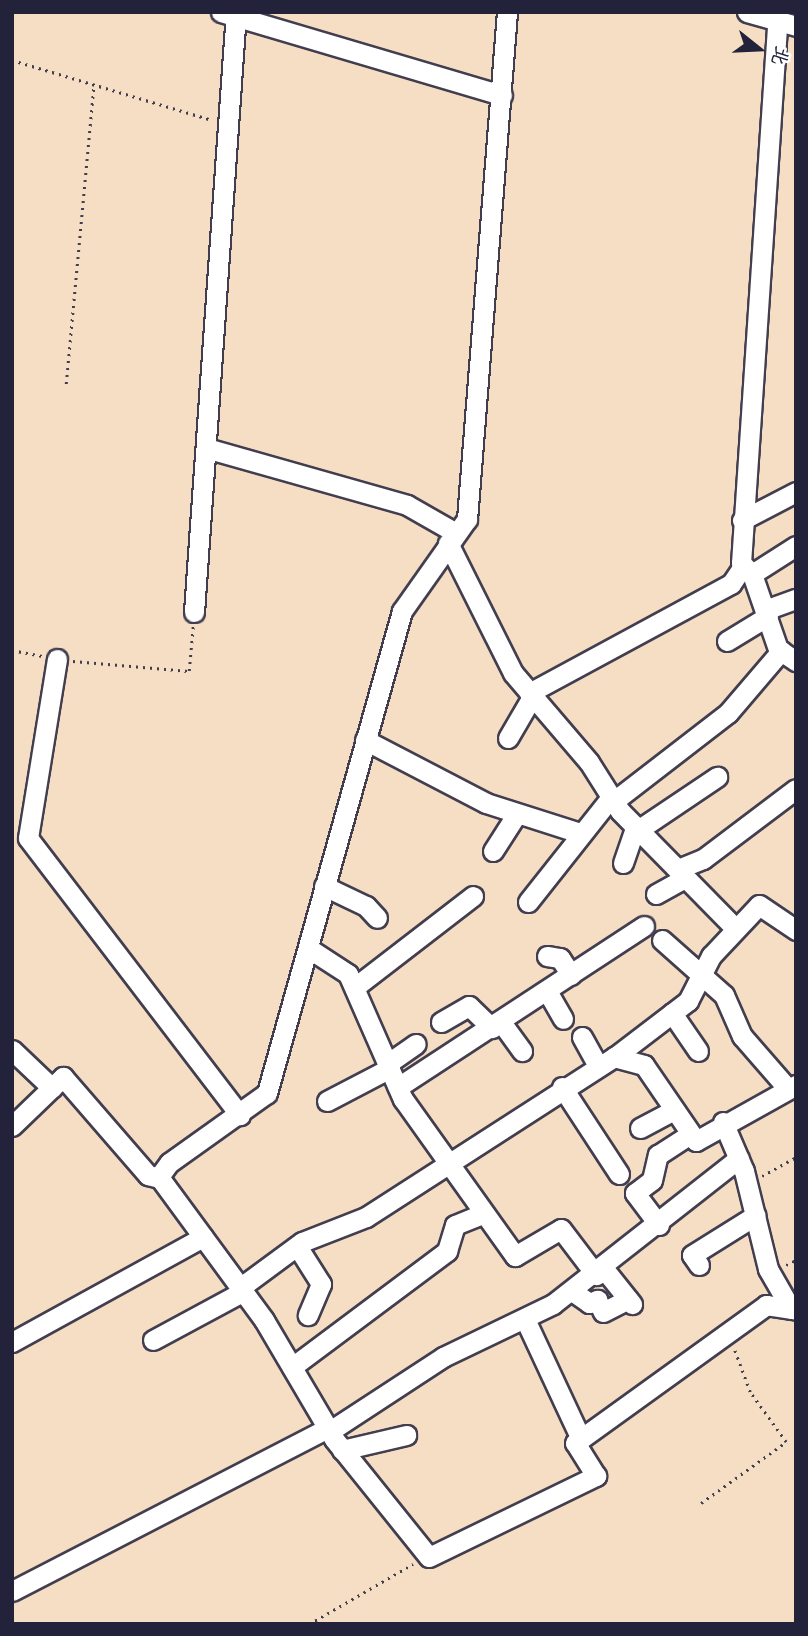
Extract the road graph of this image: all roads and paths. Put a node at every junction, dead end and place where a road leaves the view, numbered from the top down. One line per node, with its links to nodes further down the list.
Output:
1 (508, 12): 8 (street)
2 (747, 12): 5 (street)
3 (778, 12): 13 (street)
4 (231, 14): 8 (street); 9 (street)
5 (796, 26)
6 (12, 60): 7 (path)
7 (94, 85): 9 (path); 10 (path)
8 (502, 95): 14 (street)
9 (229, 124): 11 (street)
10 (66, 384)
11 (206, 448): 14 (street); 18 (street)
12 (796, 492): 13 (street)
13 (742, 520): 16 (street)
14 (452, 538): 24 (street); 26 (street)
15 (796, 546): 16 (street)
16 (748, 570): 19 (street); 24 (street)
17 (796, 599): 19 (street)
18 (194, 612): 23 (path)
19 (766, 613): 20 (street); 22 (street)
20 (727, 641)
21 (12, 650): 23 (path)
22 (789, 656): 29 (street)
23 (57, 659): 68 (street)
24 (531, 695): 25 (street); 29 (street)
25 (508, 738)
26 (365, 740): 30 (street); 36 (street)
27 (717, 778): 31 (street)
28 (796, 789): 35 (street)
29 (613, 799): 31 (street); 32 (street)
30 (516, 815): 32 (street); 33 (street)
31 (638, 827): 34 (street); 35 (street)
32 (580, 833): 39 (street)
33 (494, 851)
34 (623, 863)
35 (681, 874): 37 (street); 42 (street)
36 (324, 886): 40 (street); 45 (street)
37 (656, 894)
38 (473, 896): 49 (street)
39 (528, 902)
40 (377, 918)
41 (644, 926): 48 (street)
42 (734, 927): 43 (street); 47 (street)
43 (796, 930)
44 (662, 940): 47 (street)
45 (308, 948): 49 (street); 68 (street)
46 (547, 956): 48 (street)
47 (699, 974): 51 (street); 64 (street)
48 (571, 975): 50 (street)
49 (355, 987): 61 (street)
50 (547, 991): 52 (street); 54 (street)
51 (672, 1013): 59 (street); 60 (street)
52 (564, 1019)
53 (442, 1022): 54 (street)
54 (496, 1025): 58 (street); 62 (street)
55 (582, 1037): 60 (street)
56 (416, 1044): 61 (street)
57 (12, 1050): 65 (street)
58 (522, 1051)
59 (698, 1051)
60 (606, 1062): 63 (street); 67 (street)
61 (388, 1066): 62 (street); 66 (street)
62 (398, 1087): 75 (street)
63 (562, 1087): 75 (street); 76 (street)
64 (792, 1087): 69 (street)
65 (52, 1088): 70 (street); 77 (street)
66 (327, 1101)
67 (672, 1111): 71 (street); 72 (street)
68 (240, 1115): 77 (street)
69 (723, 1122): 72 (street); 74 (street)
70 (12, 1126)
71 (640, 1128)
72 (689, 1135): 81 (street)
73 (796, 1157): 78 (path)
74 (739, 1158): 78 (street); 81 (street)
75 (448, 1160): 79 (street); 83 (street)
76 (619, 1174)
77 (159, 1178): 82 (street)
78 (748, 1184): 80 (street)
79 (484, 1213): 85 (street); 94 (street)
80 (756, 1215): 84 (street); 88 (street)
81 (659, 1226): 85 (street)
82 (203, 1237): 86 (street); 93 (street)
83 (297, 1246): 86 (street); 89 (street)
84 (699, 1265)
85 (600, 1272): 87 (street); 87 (street)
86 (242, 1289): 92 (street); 94 (street)
87 (572, 1291): 90 (street)
88 (794, 1310): 91 (street)
89 (308, 1315)
90 (525, 1319): 95 (street); 97 (street)
91 (727, 1333): 97 (street); 99 (path)
92 (153, 1340)
93 (12, 1342)
94 (292, 1367): 95 (street)
95 (329, 1430): 98 (street); 101 (street)
96 (406, 1435): 98 (street)
97 (580, 1439): 100 (street)
98 (342, 1450): 100 (street)
99 (701, 1503)
100 (429, 1557): 102 (path)
101 (12, 1591)
102 (309, 1624)

